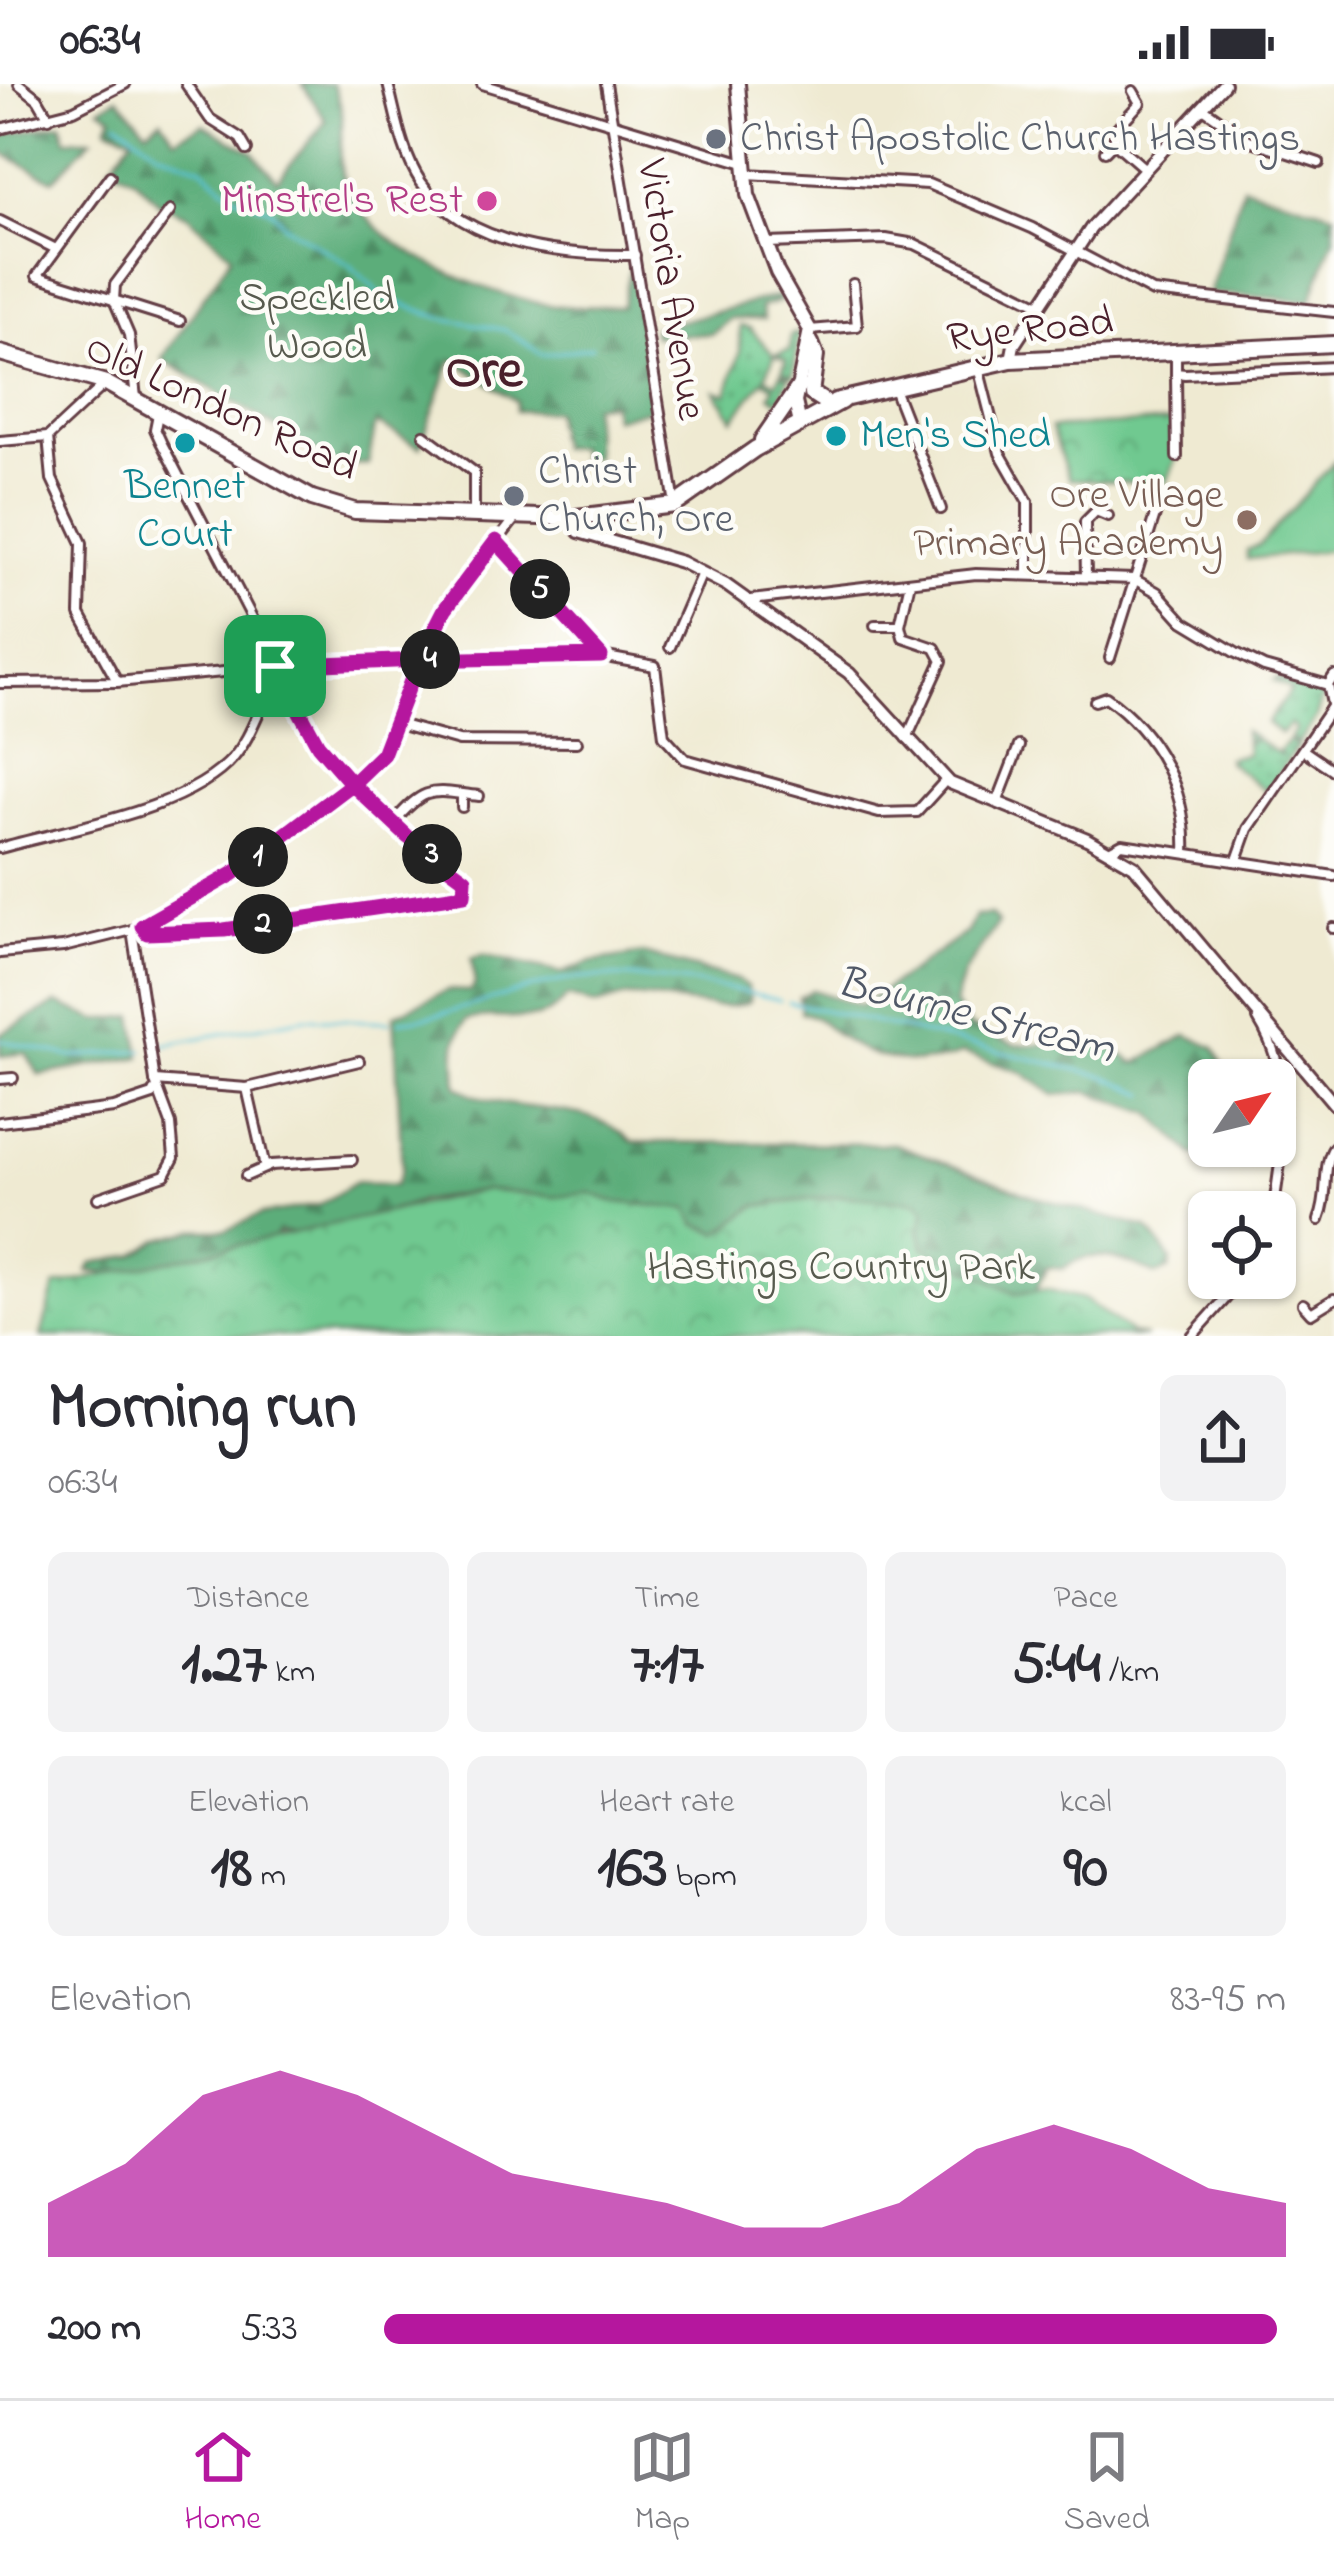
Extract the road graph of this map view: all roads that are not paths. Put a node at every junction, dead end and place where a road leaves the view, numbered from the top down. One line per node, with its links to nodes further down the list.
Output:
1 (20, 84): 11 (street)
2 (186, 84): 15 (street)
3 (388, 84): 26 (street)
4 (482, 84): 12 (street)
5 (606, 84): 12 (street, Victoria Avenue)
6 (738, 84): 18 (main road)
7 (1224, 84): 10 (street)
8 (121, 85): 11 (street)
9 (1133, 91): 14 (street)
10 (1203, 108): 17 (street); 19 (street)
11 (49, 118): 13 (street)
12 (613, 122): 18 (street); 26 (street, Victoria Avenue)
13 (0, 128)
14 (1114, 142): 16 (street); 19 (street)
15 (248, 150)
16 (1106, 151)
17 (1319, 163)
18 (747, 169): 23 (main road); 25 (street)
19 (1145, 169): 25 (street)
20 (110, 176): 24 (street)
21 (170, 211): 28 (street)
22 (0, 221): 24 (street)
23 (765, 243): 29 (street); 32 (main road)
24 (56, 249): 28 (street)
25 (1075, 252): 29 (street); 30 (street)
26 (635, 255): 53 (street, Victoria Avenue)
27 (853, 284): 32 (street)
28 (114, 300): 31 (street); 43 (street)
29 (1040, 305): 36 (street)
30 (1334, 312)
31 (179, 321)
32 (810, 336): 41 (main road); 44 (highway)
33 (1334, 344): 34 (highway, Rye Road)
34 (1176, 351): 36 (highway, Rye Road); 39 (street, Rye Road)
35 (0, 353): 40 (highway, Old London Road)
36 (1011, 360): 37 (highway, Rye Road)
37 (977, 365): 42 (highway, Rye Road); 61 (street)
38 (1334, 368): 39 (street)
39 (1176, 373): 51 (street, Rye Road)
40 (106, 383): 43 (highway, Old London Road); 48 (street)
41 (800, 385): 46 (main road); 50 (highway)
42 (892, 385): 44 (highway, Rye Road); 54 (street, Rye Road)
43 (136, 398): 45 (highway, Old London Road)
44 (835, 403): 46 (highway, Rye Road)
45 (160, 412): 55 (highway, Old London Road); 72 (street)
46 (798, 421): 50 (highway, Old London Road)
47 (424, 435): 55 (street)
48 (48, 437): 49 (street); 74 (street)
49 (0, 441)
50 (759, 445): 53 (highway, Old London Road)
51 (1177, 457)
52 (1161, 496): 63 (street)
53 (676, 505): 58 (highway, Old London Road)
54 (940, 509)
55 (474, 515): 56 (highway, Old London Road)
56 (517, 516): 58 (highway, Old London Road); 59 (street)
57 (1108, 516): 62 (street)
58 (568, 518): 60 (street)
59 (496, 541): 69 (street); 71 (street)
60 (703, 571): 65 (street); 68 (street)
61 (1028, 575): 62 (street); 64 (street)
62 (1086, 577): 63 (street)
63 (1134, 579): 70 (street); 73 (street)
64 (910, 582): 65 (street); 67 (street)
65 (747, 601): 81 (street)
66 (875, 625): 67 (street)
67 (900, 625): 81 (street)
68 (670, 647)
69 (601, 656): 71 (street); 86 (street)
70 (1110, 658)
71 (419, 660): 72 (street); 80 (street)
72 (278, 671): 74 (street); 87 (street); 93 (street)
73 (1331, 681): 79 (street)
74 (117, 682): 75 (street)
75 (0, 683)
76 (1100, 683): 77 (street)
77 (1106, 697): 78 (street); 95 (street)
78 (1095, 701)
79 (1333, 709): 84 (street)
80 (398, 724): 82 (street); 87 (street)
81 (906, 740): 86 (street)
82 (578, 742)
83 (1019, 746): 90 (street)
84 (1303, 750): 85 (street); 96 (street)
85 (1334, 771)
86 (946, 780): 90 (street)
87 (352, 784): 92 (street); 98 (street)
88 (462, 794): 89 (street); 91 (street); 92 (street)
89 (478, 796)
90 (997, 803): 94 (street)
91 (462, 807)
92 (393, 823): 98 (street)
93 (0, 848)
94 (1112, 850): 95 (street); 100 (street)
95 (1185, 853): 96 (street)
96 (1238, 860): 97 (street)
97 (1334, 876)
98 (137, 928): 99 (street); 104 (street)
99 (0, 953)
100 (1240, 986): 106 (street); 112 (street)
101 (359, 1061): 105 (street)
102 (13, 1078): 103 (street)
103 (0, 1079)
104 (156, 1084): 105 (street); 107 (street); 114 (street)
105 (247, 1088): 110 (street)
106 (1334, 1104)
107 (0, 1122)
108 (1334, 1148): 113 (street)
109 (352, 1160): 110 (street)
110 (265, 1167): 111 (street)
111 (246, 1176)
112 (1276, 1191)
113 (1332, 1195): 115 (street)
114 (98, 1198)
115 (1319, 1220)
116 (1225, 1299): 121 (street)
117 (1334, 1299): 119 (street)
118 (1303, 1304): 119 (street)
119 (1311, 1313): 120 (street)
120 (1317, 1323)
121 (1192, 1336)

